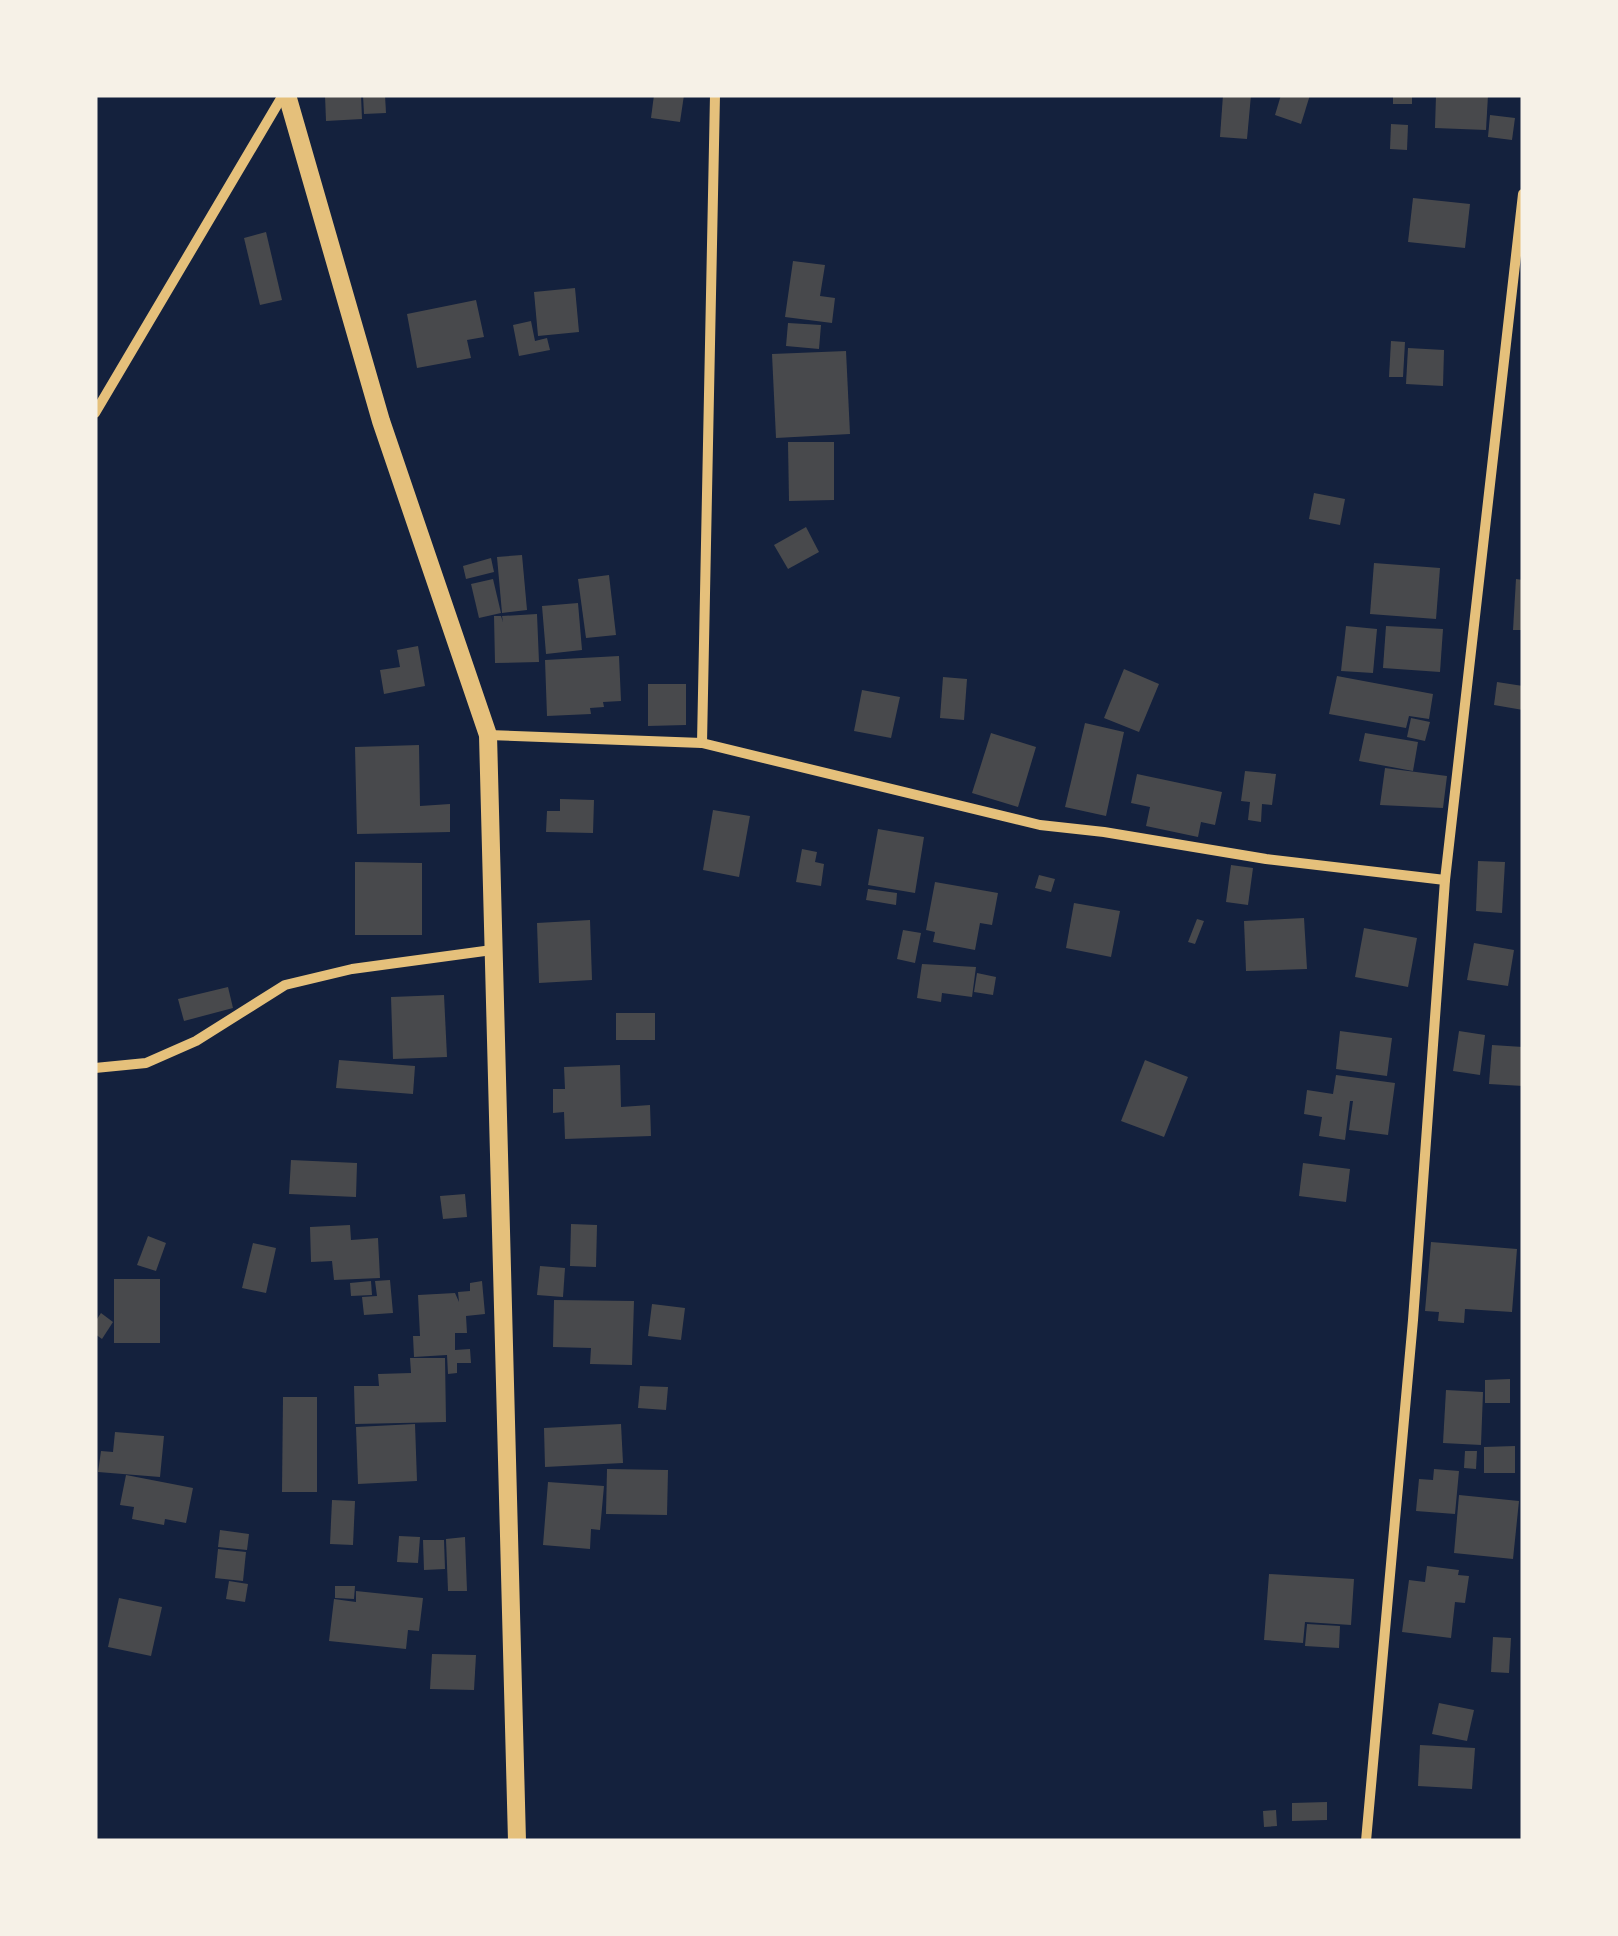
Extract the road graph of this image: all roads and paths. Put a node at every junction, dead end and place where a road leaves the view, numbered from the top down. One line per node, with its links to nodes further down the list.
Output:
1 (285, 95): 4 (street); 5 (street)
2 (715, 95): 6 (street)
3 (1523, 194): 7 (street)
4 (95, 413)
5 (488, 735): 6 (street); 8 (street)
6 (702, 743): 7 (street)
7 (1445, 880): 11 (street)
8 (492, 950): 9 (street); 10 (street)
9 (95, 1068)
10 (516, 1841)
11 (1366, 1841)

